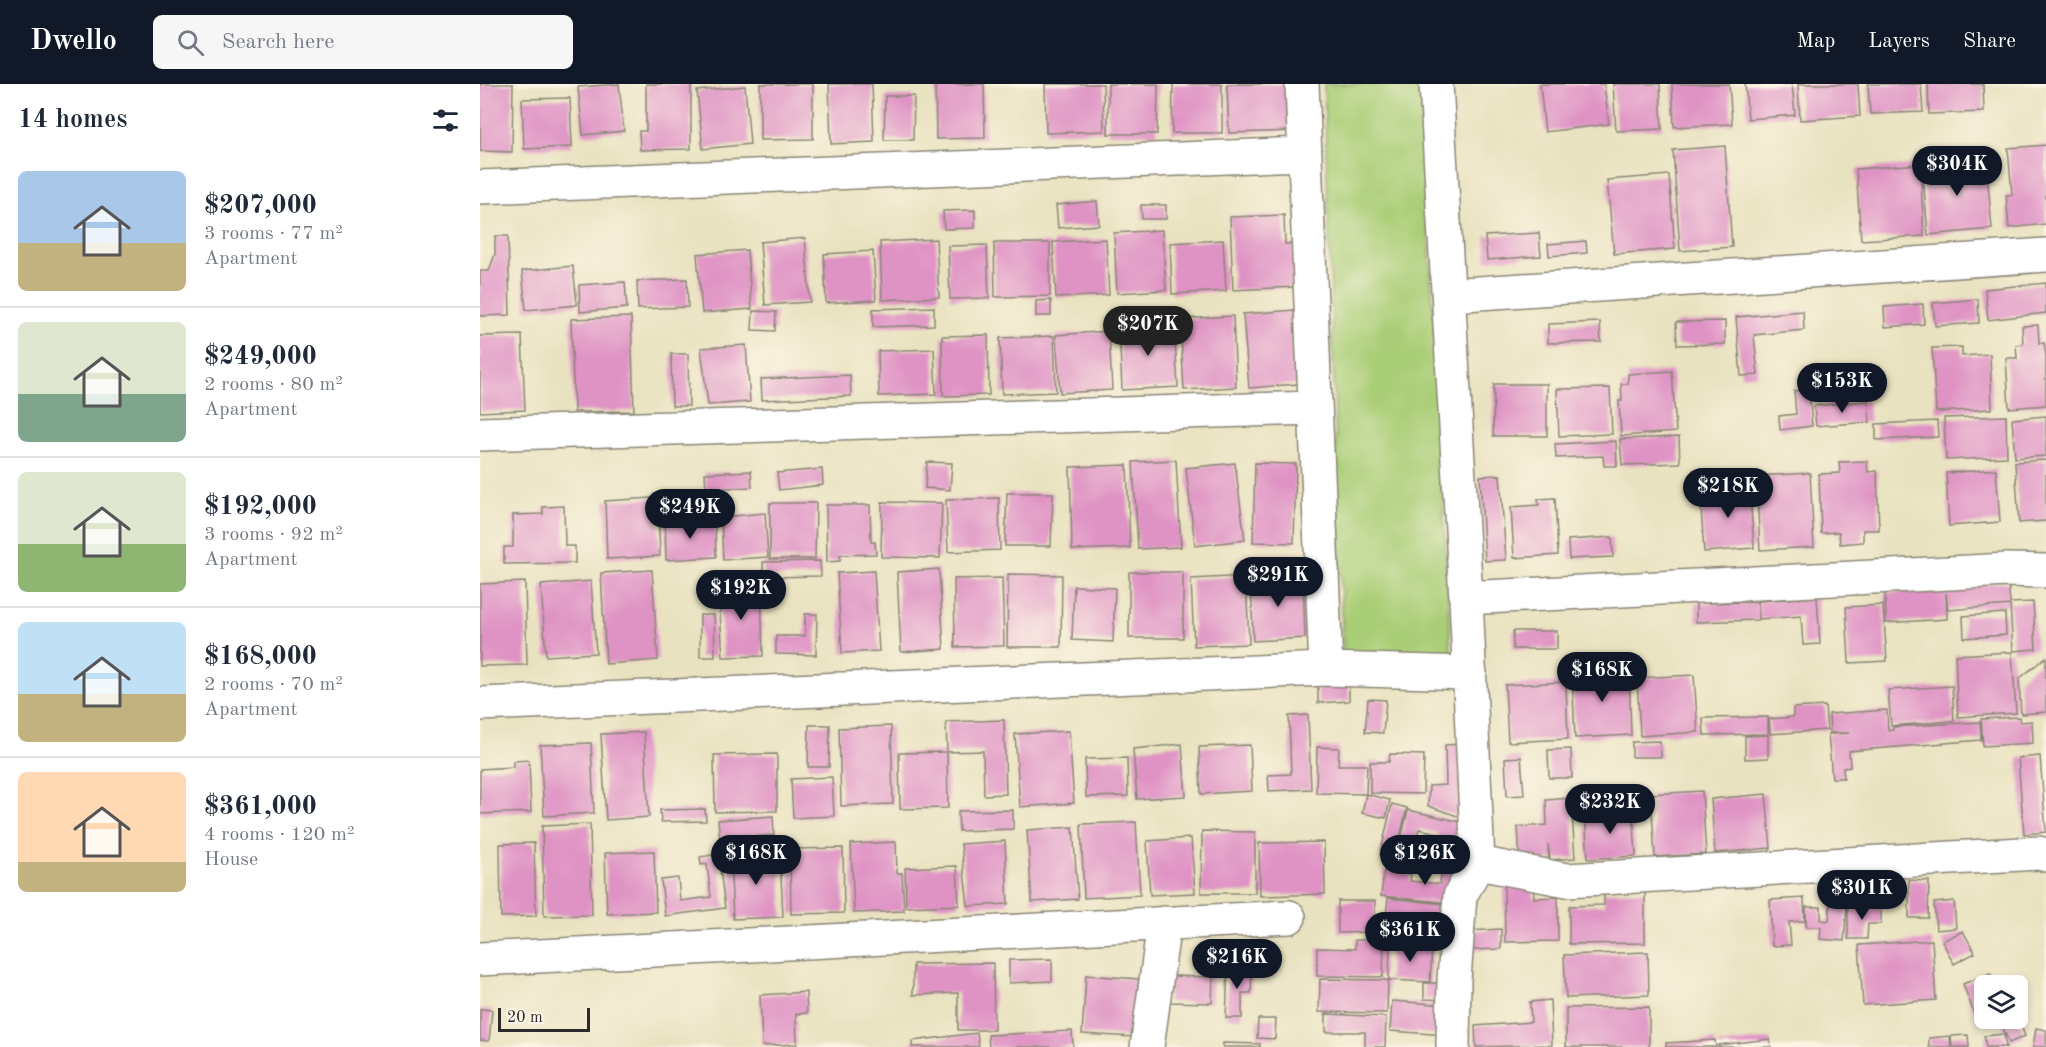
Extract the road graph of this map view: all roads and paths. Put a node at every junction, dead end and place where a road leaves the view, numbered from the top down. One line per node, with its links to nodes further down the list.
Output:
1 (1302, 84): 3 (street)
2 (1436, 84): 6 (street)
3 (1303, 154): 4 (street); 7 (street)
4 (480, 187)
5 (2046, 255): 6 (street)
6 (1449, 295): 10 (street)
7 (1314, 408): 8 (street); 11 (street)
8 (480, 434)
9 (2046, 571): 10 (street)
10 (1466, 598): 12 (street)
11 (1326, 669): 12 (street); 13 (street)
12 (1470, 673): 15 (street)
13 (480, 704)
14 (2046, 855): 15 (street)
15 (1478, 863): 20 (street)
16 (1289, 917): 17 (street)
17 (1164, 923): 18 (street); 19 (street)
18 (480, 959)
19 (1147, 1047)
20 (1454, 1047)

